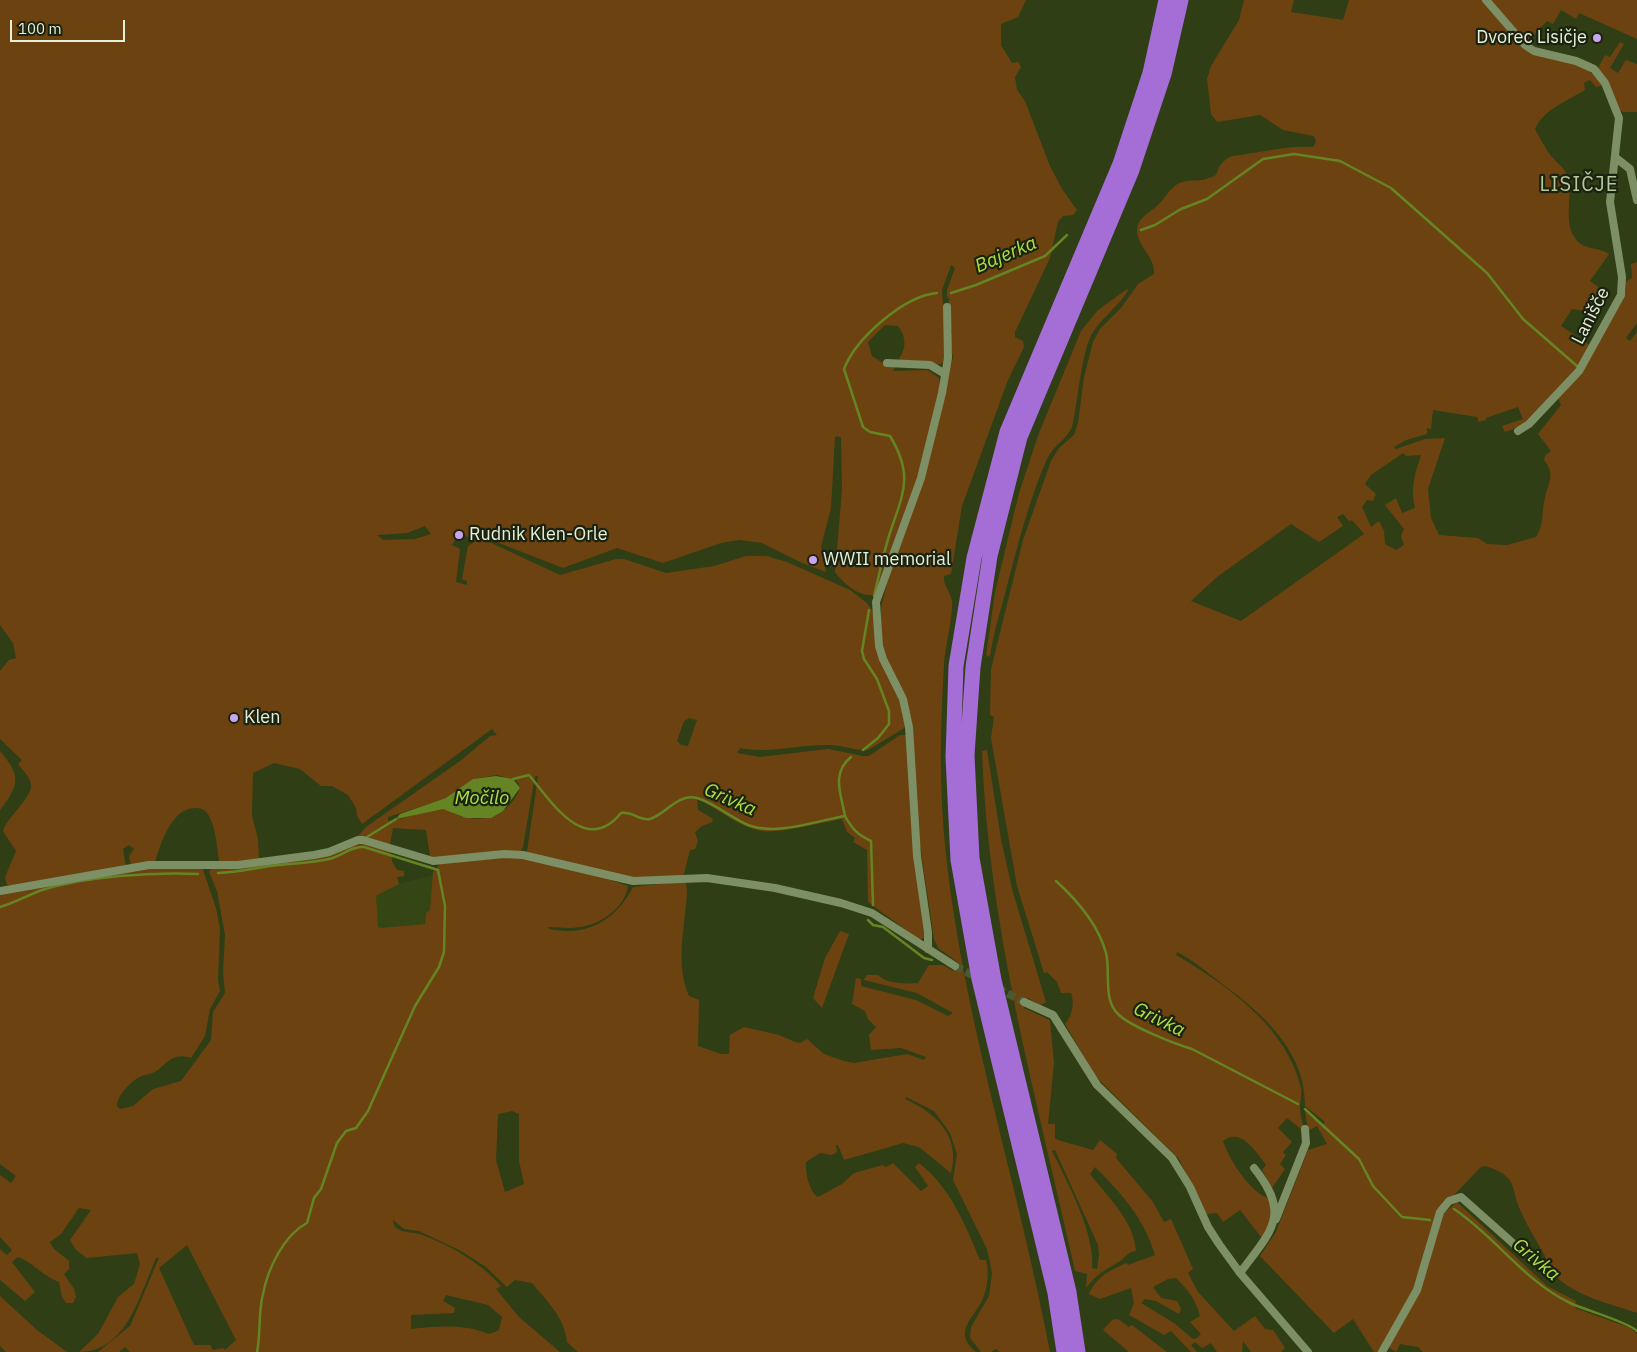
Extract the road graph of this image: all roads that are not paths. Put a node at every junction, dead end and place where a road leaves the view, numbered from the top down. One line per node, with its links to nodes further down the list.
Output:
1 (1166, 0): 19 (highway)
2 (1181, 0): 20 (highway)
3 (1486, 0): 4 (street, Lanišče)
4 (1616, 158): 5 (street); 9 (street, Lanišče)
5 (1637, 200)
6 (947, 307): 8 (street)
7 (886, 363): 8 (street)
8 (945, 374): 11 (street)
9 (1518, 431)
10 (0, 891): 11 (street)
11 (928, 949): 12 (street)
12 (955, 966)
13 (1024, 1002): 18 (street)
14 (1305, 1129): 16 (street)
15 (1254, 1168): 16 (street)
16 (1275, 1221): 18 (street)
17 (1524, 1253): 22 (street)
18 (1240, 1273): 21 (street)
19 (1064, 1352)
20 (1078, 1352)
21 (1308, 1352)
22 (1382, 1352)

